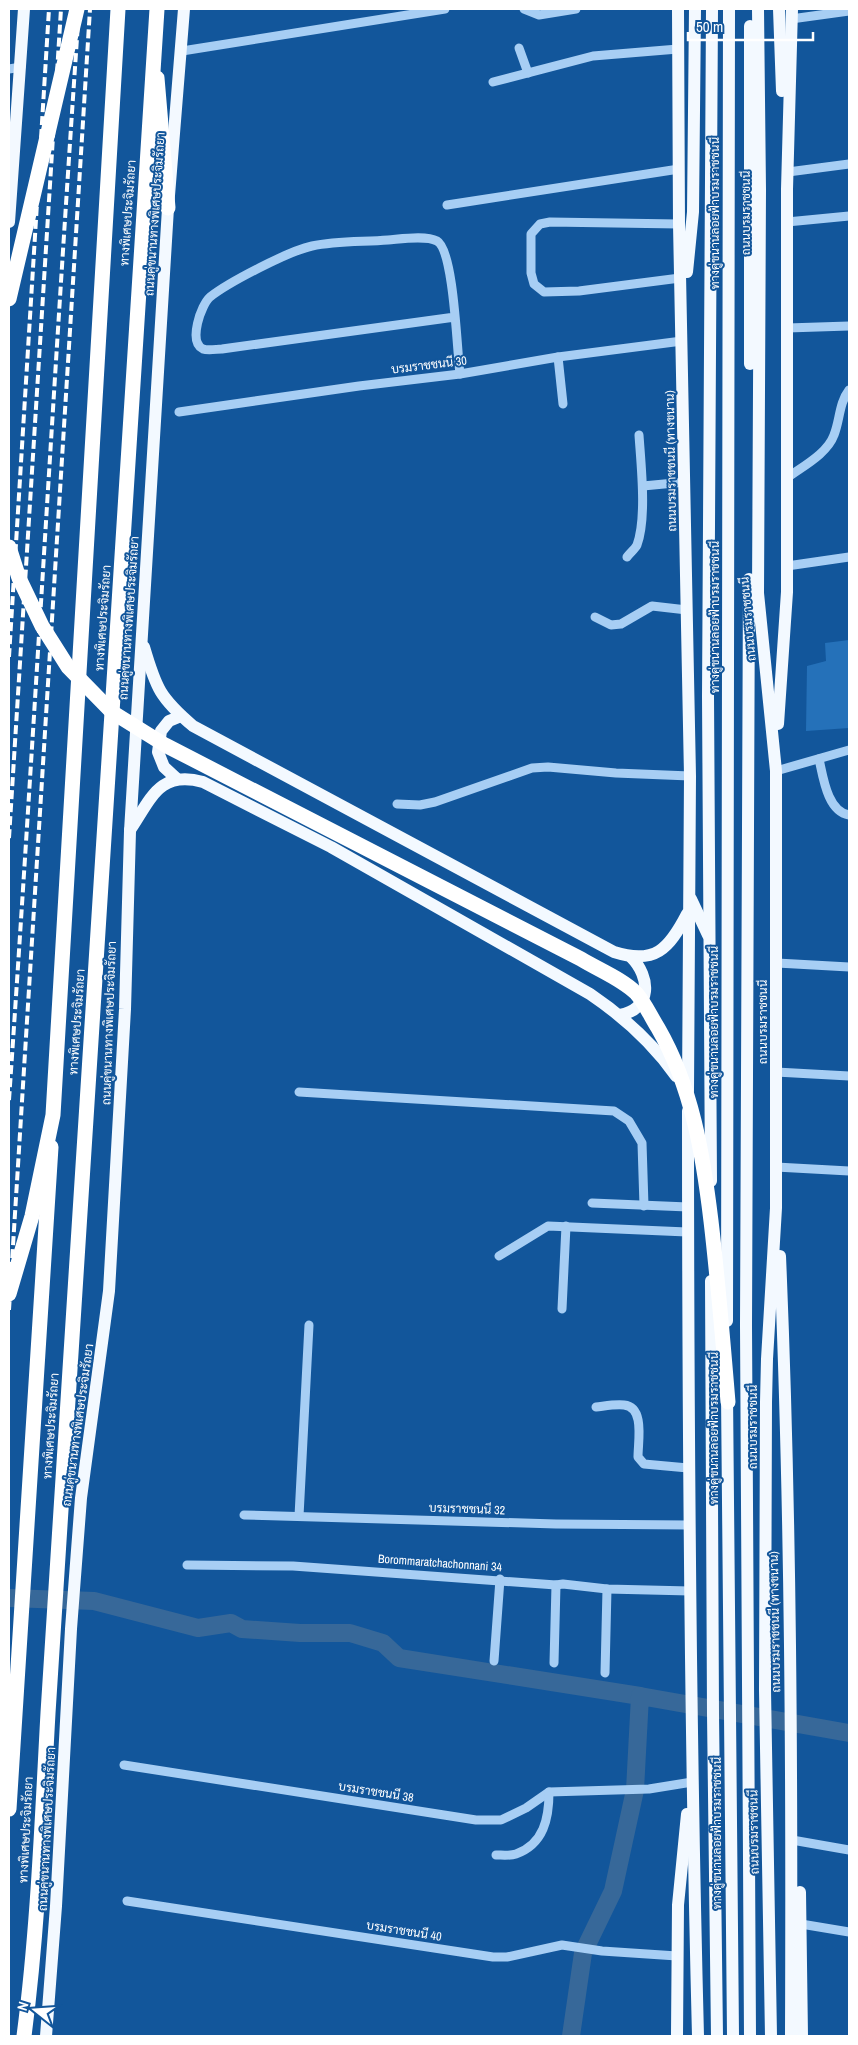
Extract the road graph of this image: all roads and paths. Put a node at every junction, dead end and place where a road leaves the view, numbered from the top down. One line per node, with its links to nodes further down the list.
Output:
1 (24, 9): 21 (main road)
2 (77, 9): 35 (highway, bridge)
3 (118, 9): 78 (highway, ทางพิเศษประจิมรัถยา, bridge)
4 (156, 9): 29 (highway); 116 (highway, ทางพิเศษประจิมรัถยา, bridge)
5 (184, 9): 20 (main road, ถนนคู่ขนานทางพิเศษประจิมรัถยา)
6 (445, 9): 20 (street)
7 (524, 9): 8 (street)
8 (576, 9)
9 (678, 9): 19 (main road, ถนนบรมราชชนนี (ทางขนาน))
10 (695, 9): 37 (main road)
11 (712, 9): 69 (main road)
12 (729, 9): 91 (main road, ทางคู่ขนานลอยฟ้าบรมราชชนนี, bridge)
13 (750, 9): 122 (main road)
14 (758, 9): 59 (main road, ถนนบรมราชชนนี)
15 (779, 9): 27 (main road)
16 (849, 11): 17 (street)
17 (791, 14): 26 (main road)
18 (519, 48): 22 (street)
19 (678, 49): 22 (street); 25 (main road, ถนนบรมราชชนนี (ทางขนาน))
20 (182, 51): 29 (main road, ถนนคู่ขนานทางพิเศษประจิมรัถยา)
21 (15, 68): 31 (main road)
22 (528, 73): 23 (street)
23 (493, 82)
24 (849, 164): 26 (street)
25 (678, 169): 28 (street); 33 (main road, ถนนบรมราชชนนี (ทางขนาน))
26 (788, 172): 27 (main road)
27 (787, 189): 32 (main road)
28 (447, 205)
29 (168, 208): 56 (main road, ถนนคู่ขนานทางพิเศษประจิมรัถยา)
30 (849, 216): 32 (street)
31 (9, 222)
32 (787, 222): 39 (main road)
33 (679, 224): 34 (main road, ถนนบรมราชชนนี (ทางขนาน)); 34 (street)
34 (680, 278): 37 (main road, ถนนบรมราชชนนี (ทางขนาน))
35 (9, 299)
36 (455, 317): 36 (street); 42 (street)
37 (682, 322): 40 (main road, ถนนบรมราชชนนี (ทางขนาน))
38 (849, 326): 39 (street)
39 (787, 328): 47 (main road)
40 (682, 341): 41 (street, บรมราชชนนี 30); 48 (main road, ถนนบรมราชชนนี (ทางขนาน))
41 (558, 357): 42 (street, บรมราชชนนี 30); 44 (street)
42 (460, 374): 45 (street, บรมราชชนนี 30)
43 (849, 390): 47 (street)
44 (563, 404)
45 (179, 412)
46 (639, 435): 49 (street)
47 (787, 478): 53 (main road)
48 (685, 482): 49 (street); 54 (main road, ถนนบรมราชชนนี (ทางขนาน))
49 (643, 486): 51 (street)
50 (9, 547): 91 (highway, bridge)
51 (627, 557)
52 (849, 557): 53 (street)
53 (787, 566): 59 (main road)
54 (687, 610): 55 (street); 62 (main road, ถนนบรมราชชนนี (ทางขนาน))
55 (595, 617)
56 (142, 638): 57 (main road); 66 (main road, ถนนคู่ขนานทางพิเศษประจิมรัถยา)
57 (181, 716): 63 (main road); 70 (main road)
58 (849, 750): 60 (street)
59 (776, 756): 61 (main road, ถนนบรมราชชนนี)
60 (820, 758): 61 (street); 65 (street)
61 (776, 772): 71 (main road, ถนนบรมราชชนนี)
62 (690, 776): 64 (street); 67 (main road, ถนนบรมราชชนนี (ทางขนาน))
63 (177, 779): 66 (main road); 73 (main road)
64 (397, 804)
65 (849, 814)
66 (130, 831): 117 (main road, ถนนคู่ขนานทางพิเศษประจิมรัถยา)
67 (689, 894): 68 (main road, ถนนบรมราชชนนี (ทางขนาน)); 69 (main road)
68 (688, 912): 70 (main road); 77 (main road)
69 (710, 940): 120 (main road)
70 (631, 957): 73 (main road)
71 (777, 963): 72 (street); 74 (main road, ถนนบรมราชชนนี)
72 (849, 967)
73 (620, 1015): 77 (main road)
74 (776, 1072): 75 (street); 79 (main road, ถนนบรมราชชนนี)
75 (849, 1076)
76 (299, 1092): 82 (street)
77 (688, 1093): 83 (main road)
78 (53, 1115): 88 (highway, bridge); 108 (highway, ทางพิเศษประจิมรัถยา, bridge)
79 (776, 1167): 80 (street); 84 (main road, ถนนบรมราชชนนี)
80 (849, 1171)
81 (592, 1203): 82 (street)
82 (644, 1206): 83 (street)
83 (688, 1207): 86 (main road)
84 (776, 1208): 109 (main road, ถนนบรมราชชนนี (ทางขนาน)); 123 (main road, ถนนบรมราชชนนี)
85 (566, 1226): 86 (street); 87 (street); 89 (street)
86 (687, 1232): 93 (main road)
87 (500, 1256)
88 (9, 1294)
89 (562, 1309)
90 (309, 1325): 95 (street)
91 (728, 1402): 121 (main road, ทางคู่ขนานลอยฟ้าบรมราชชนนี)
92 (596, 1406): 93 (street)
93 (688, 1468): 96 (main road)
94 (244, 1515): 95 (street, บรมราชชนนี 32)
95 (299, 1516): 96 (street, บรมราชชนนี 32)
96 (689, 1525): 101 (main road)
97 (187, 1565): 98 (street, Borommaratchachonnani 34)
98 (500, 1579): 99 (street, Borommaratchachonnani 34); 102 (street)
99 (556, 1585): 100 (street, Borommaratchachonnani 34); 103 (street)
100 (607, 1589): 101 (street, Borommaratchachonnani 34); 104 (street)
101 (690, 1591): 106 (main road)
102 (494, 1661)
103 (554, 1663)
104 (605, 1673)
105 (124, 1765): 107 (street, บรมราชชนนี 38)
106 (692, 1782): 107 (street); 115 (main road); 119 (main road)
107 (549, 1792): 111 (street)
108 (9, 1809)
109 (792, 1840): 110 (street); 113 (main road); 124 (main road, ถนนบรมราชชนนี (ทางขนาน))
110 (849, 1850)
111 (496, 1855)
112 (127, 1902): 115 (street, บรมราชชนนี 40)
113 (801, 1924): 114 (street); 125 (main road)
114 (849, 1932)
115 (677, 1956): 118 (main road)
116 (24, 2036)
117 (46, 2036)
118 (677, 2036)
119 (698, 2036)
120 (718, 2036)
121 (733, 2036)
122 (750, 2036)
123 (771, 2036)
124 (791, 2036)
125 (802, 2036)

